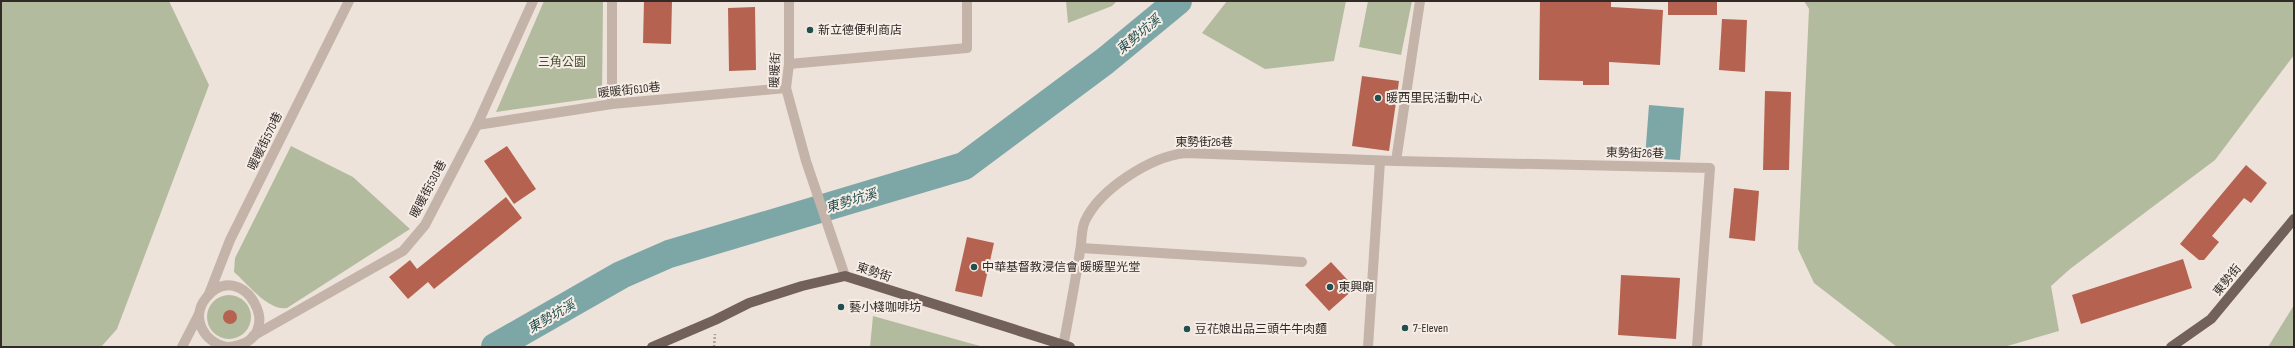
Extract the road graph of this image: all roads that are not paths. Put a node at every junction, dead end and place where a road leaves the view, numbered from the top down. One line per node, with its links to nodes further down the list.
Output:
1 (349, 1): 17 (street, 暖暖街570巷)
2 (533, 1): 10 (street, 暖暖街530巷)
3 (612, 1): 9 (street)
4 (789, 1): 7 (street, 暖暖街)
5 (967, 1): 7 (street)
6 (1420, 1): 12 (street)
7 (789, 64): 8 (street, 暖暖街)
8 (786, 88): 9 (street, 暖暖街610巷); 16 (street, 暖暖街)
9 (612, 104): 10 (street, 暖暖街610巷)
10 (477, 125): 19 (street, 暖暖街530巷)
11 (1380, 161): 12 (street, 東勢街26巷); 14 (street, 東勢街26巷); 25 (street)
12 (1396, 161): 26 (street, 東勢街26巷)
13 (2294, 219): 27 (main road, 東勢街)
14 (1081, 248): 15 (street); 20 (street, 東勢街26巷)
15 (1302, 262)
16 (845, 276): 20 (main road, 東勢街); 23 (main road, 東勢街)
17 (209, 294): 18 (street); 19 (street)
18 (200, 312): 21 (street); 22 (street)
19 (253, 336): 22 (street)
20 (1063, 346): 24 (main road, 東勢街)
21 (182, 347)
22 (232, 347)
23 (652, 347)
24 (1070, 347)
25 (1368, 347)
26 (1697, 347)
27 (2171, 347)

